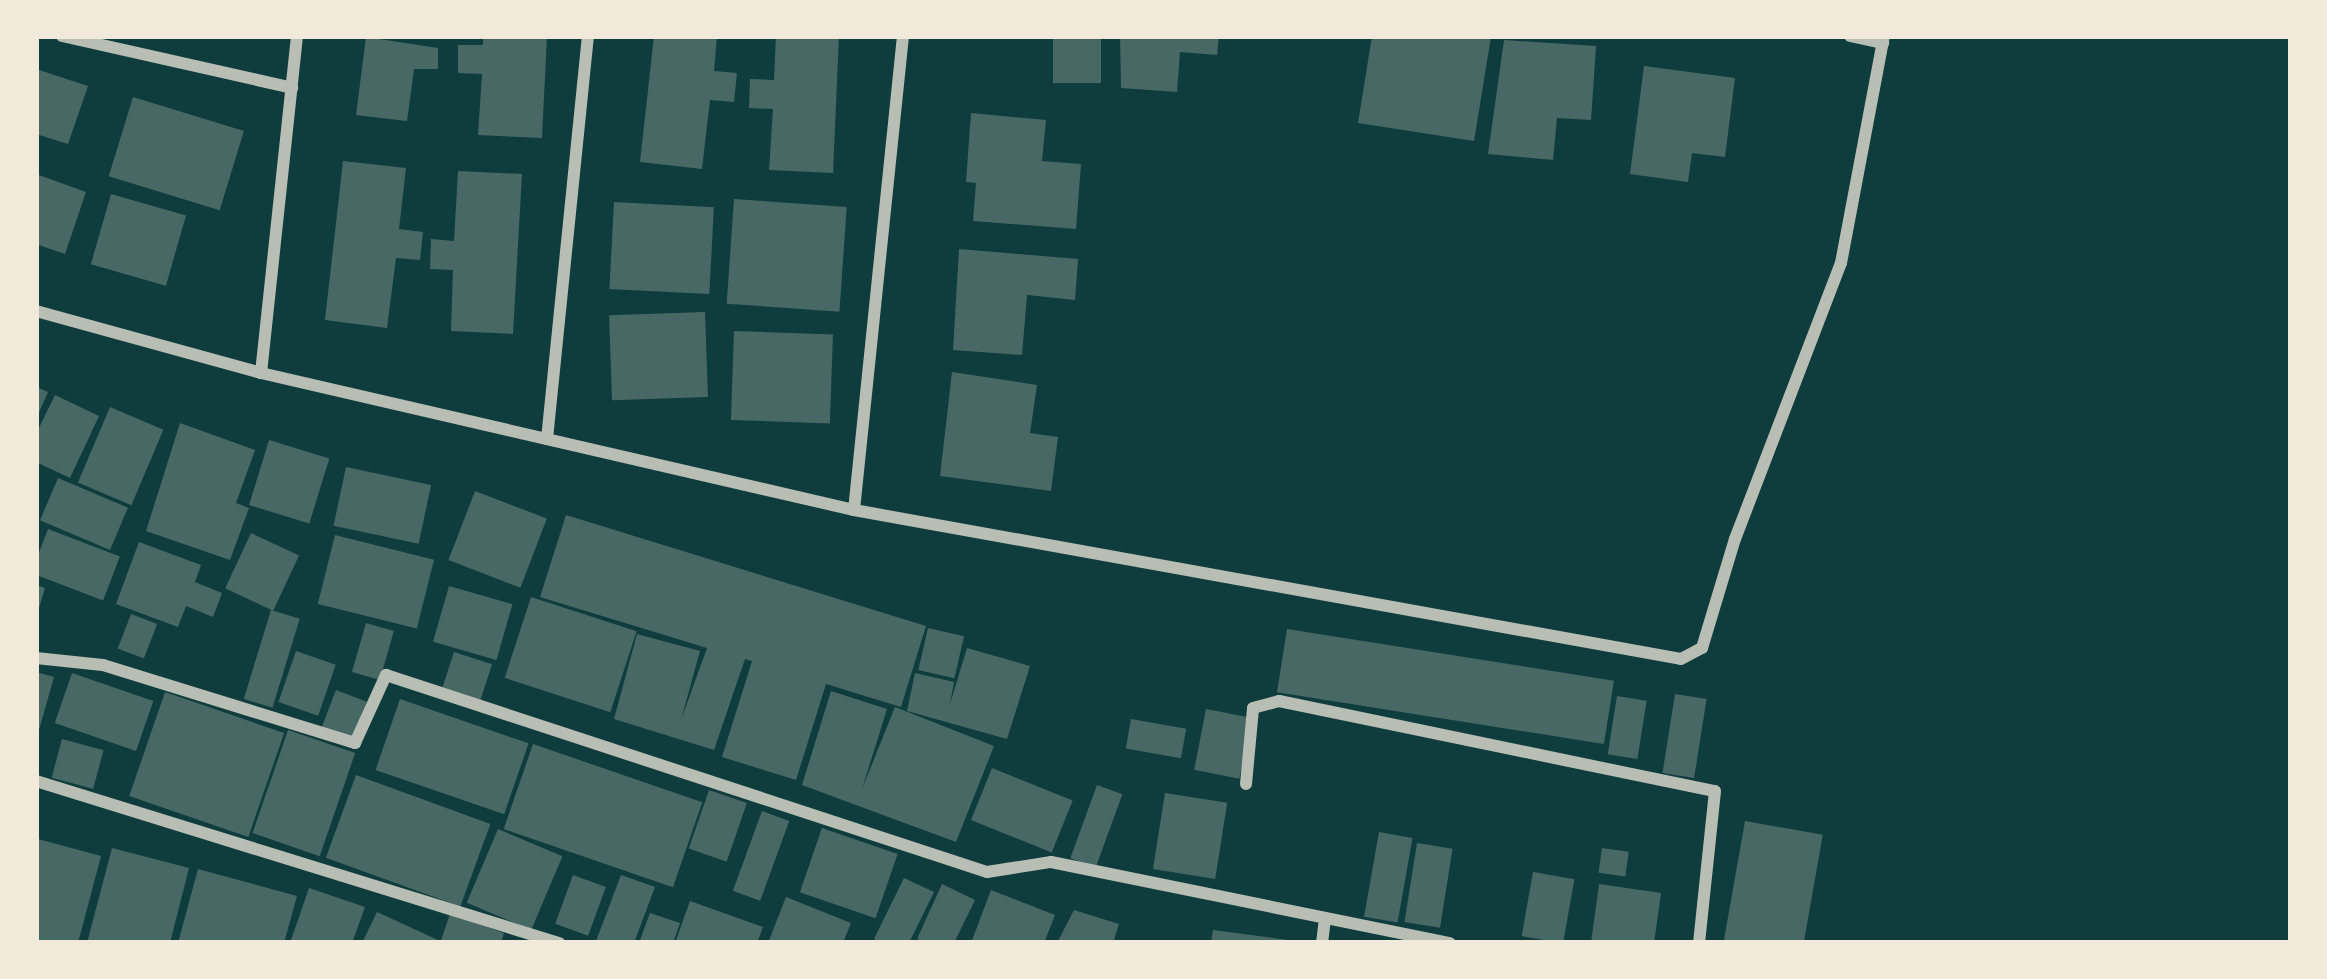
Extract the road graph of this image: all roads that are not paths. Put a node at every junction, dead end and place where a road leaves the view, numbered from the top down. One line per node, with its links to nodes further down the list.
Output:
1 (62, 36): 7 (street)
2 (297, 36): 7 (street)
3 (588, 36): 10 (street)
4 (903, 36): 11 (street)
5 (1850, 36): 6 (street)
6 (1884, 40): 11 (street)
7 (292, 88): 9 (street)
8 (36, 311): 9 (street)
9 (262, 373): 10 (street)
10 (547, 439): 11 (street)
11 (854, 510)
12 (36, 658): 15 (street)
13 (36, 781): 16 (street)
14 (1246, 784): 19 (street)
15 (1325, 920): 17 (street); 18 (street)
16 (559, 943)
17 (1322, 943)
18 (1450, 943)
19 (1699, 943)

